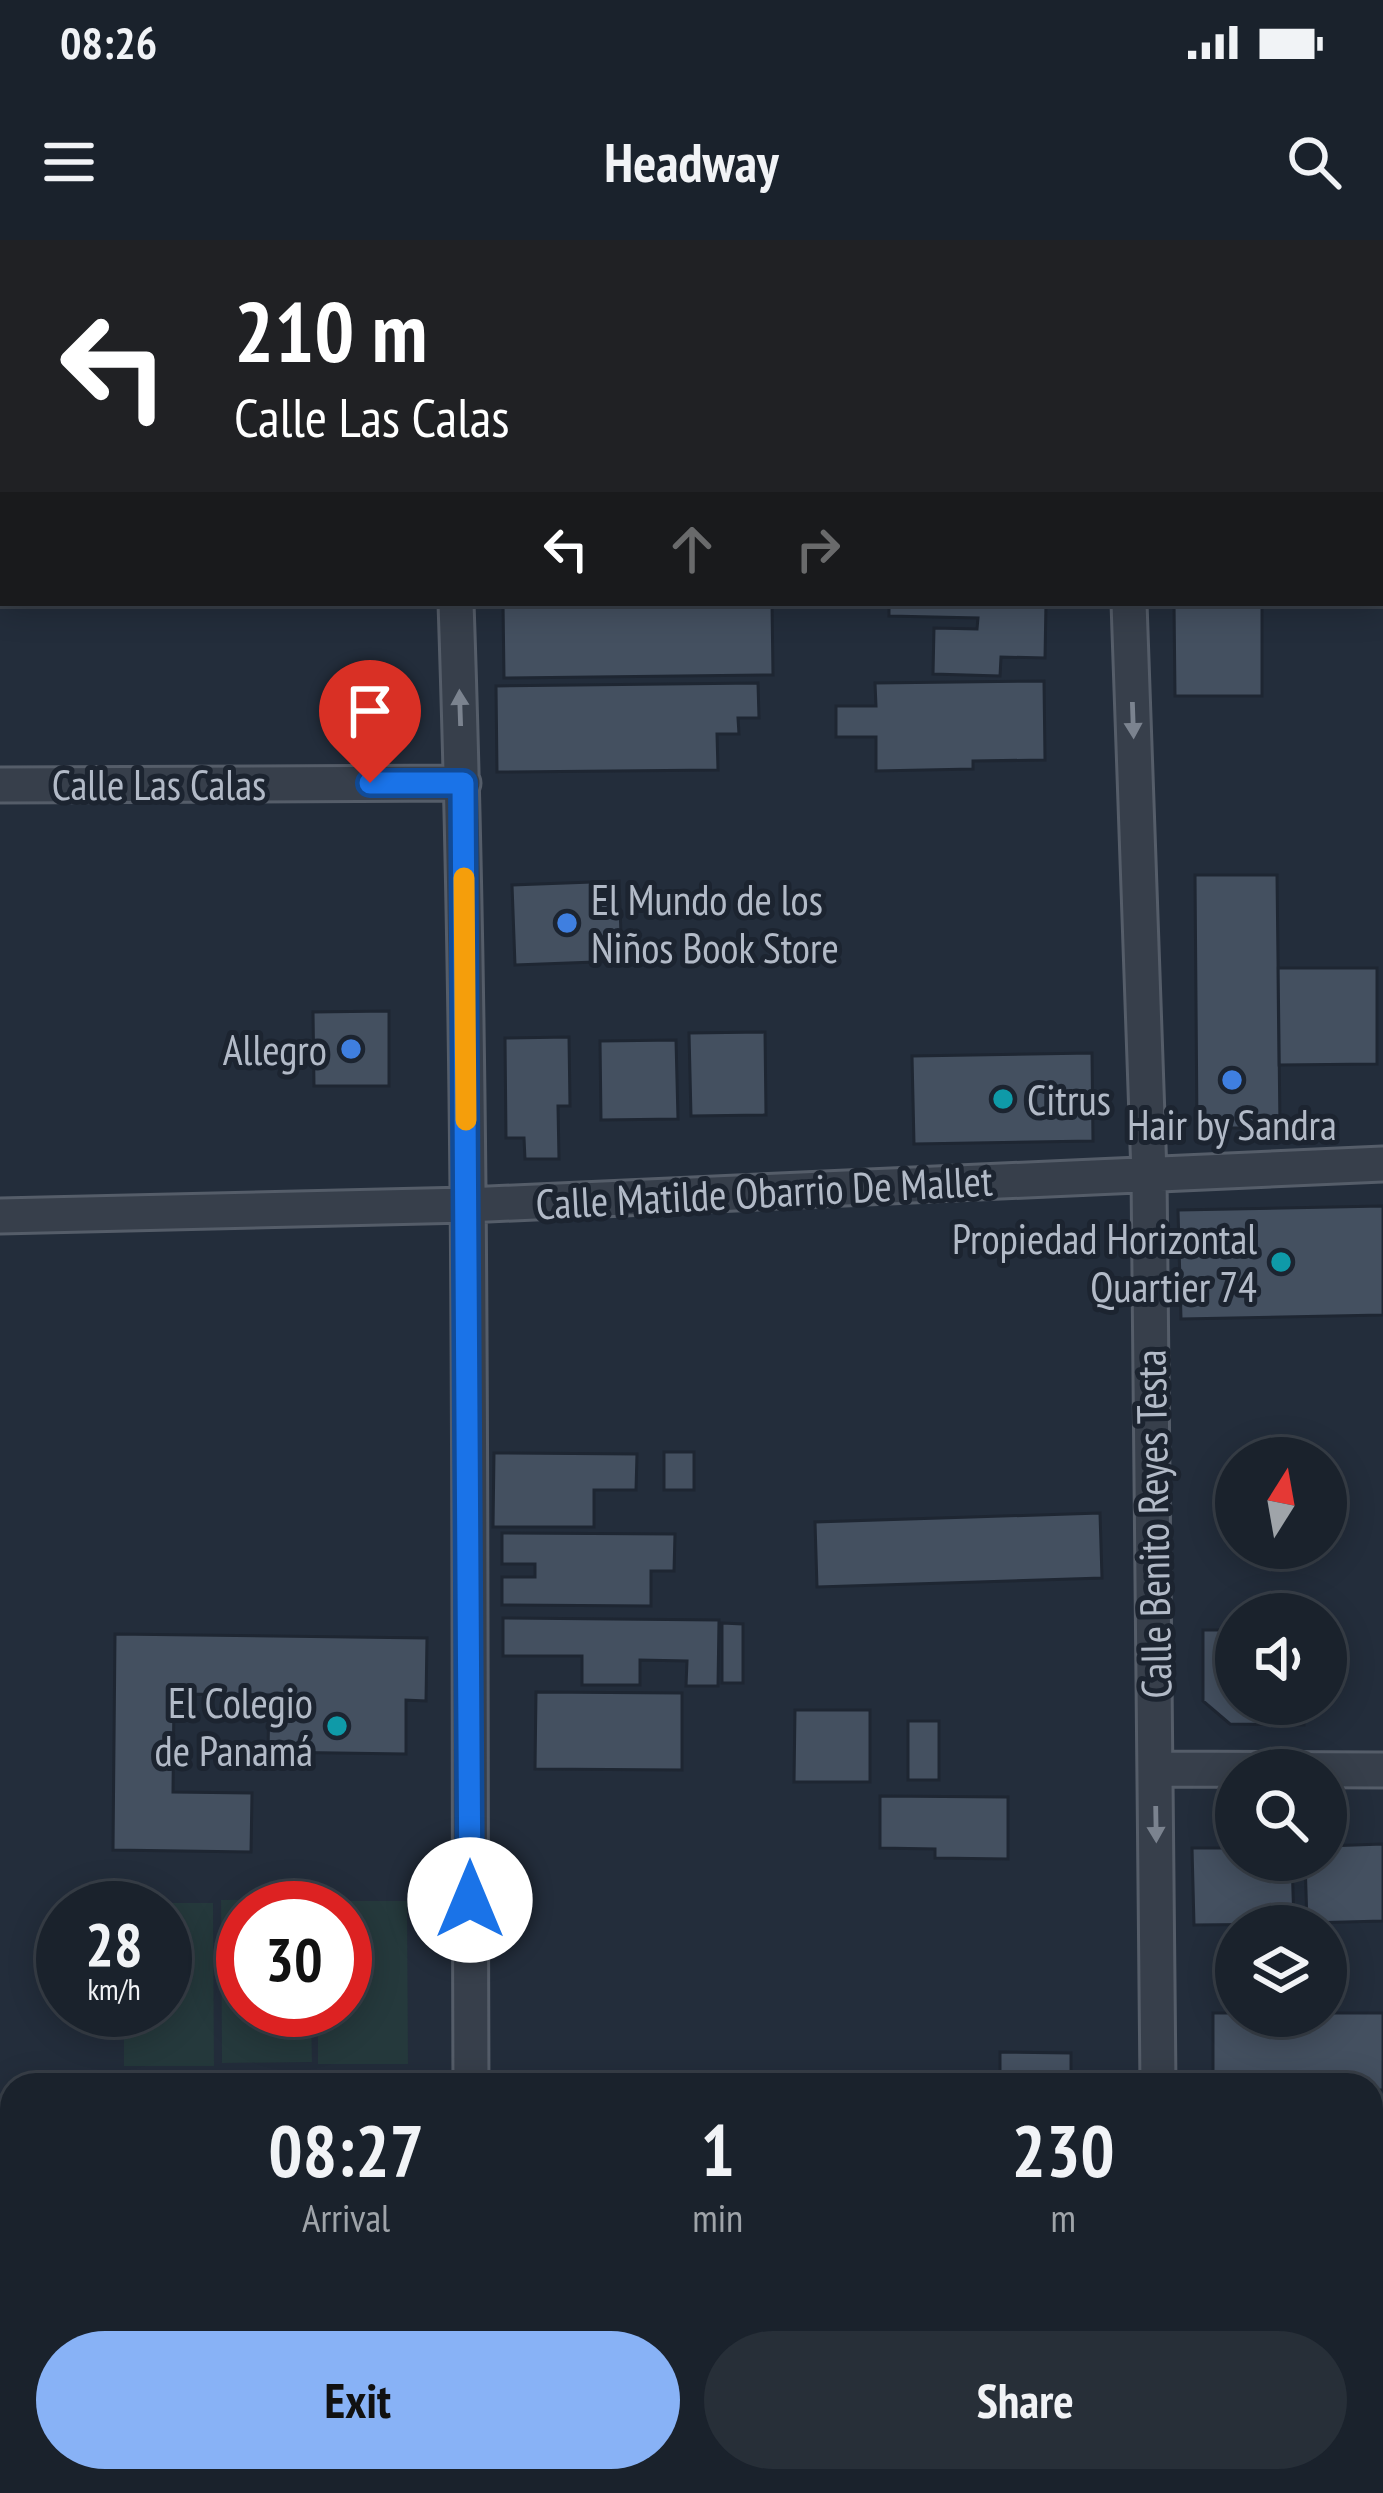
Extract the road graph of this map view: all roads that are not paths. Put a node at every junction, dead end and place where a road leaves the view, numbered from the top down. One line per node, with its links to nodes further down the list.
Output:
1 (456, 606): 3 (street, one-way to 1)
2 (1129, 606): 6 (street, Calle Benito Reyes Testa, one-way to 6)
3 (463, 783): 4 (street, Calle Las Calas); 7 (street)
4 (0, 784)
5 (1383, 1164): 6 (street, Calle Matilde Obarrio De Mallet)
6 (1149, 1174): 7 (street, Calle Matilde Obarrio De Mallet); 9 (street, Calle Benito Reyes Testa)
7 (467, 1205): 8 (street, Calle Matilde Obarrio De Mallet); 11 (street)
8 (0, 1216)
9 (1155, 1769): 10 (street); 12 (street, Calle Benito Reyes Testa, one-way to 12)
10 (1383, 1770)
11 (471, 2073)
12 (1158, 2073)

